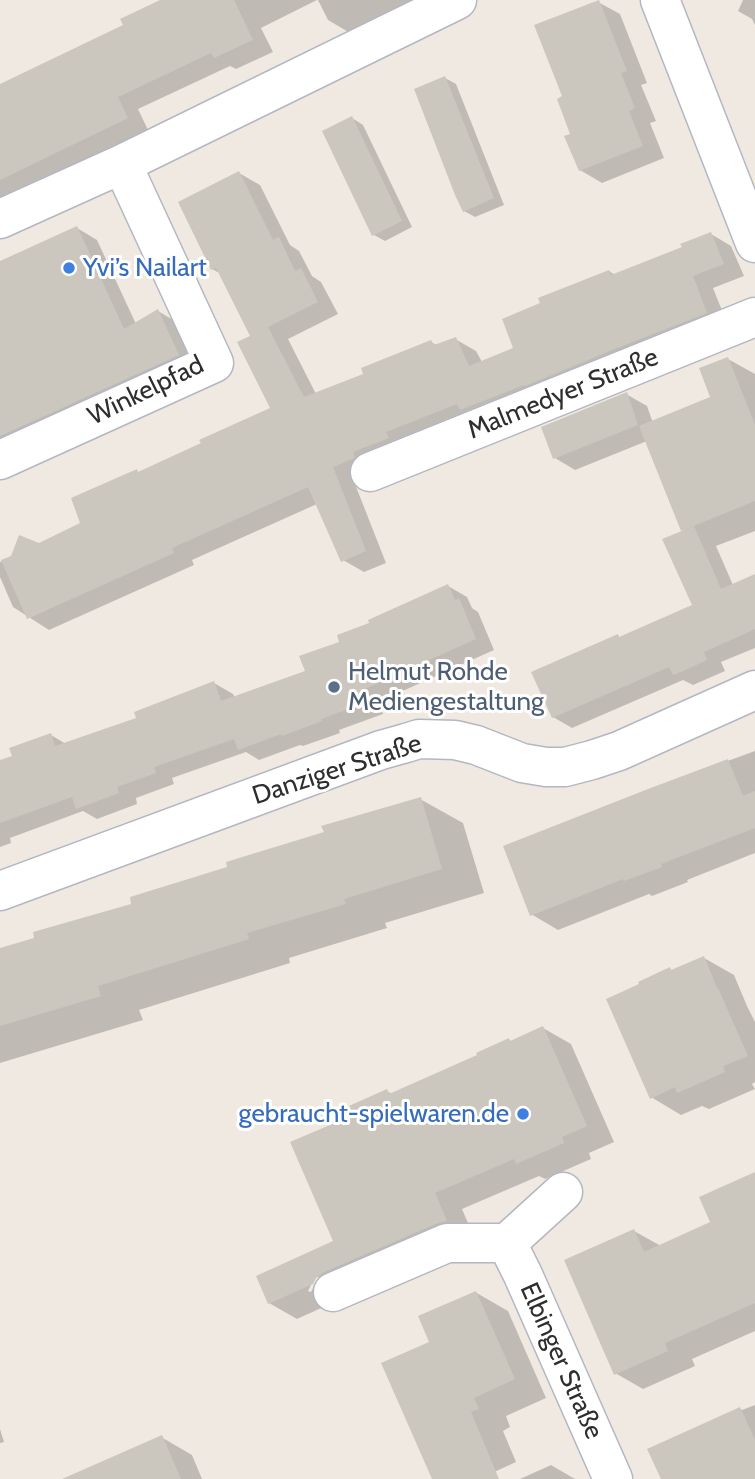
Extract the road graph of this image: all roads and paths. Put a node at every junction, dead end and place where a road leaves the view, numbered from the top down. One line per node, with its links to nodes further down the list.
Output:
1 (457, 0): 3 (street)
2 (660, 0): 5 (street)
3 (122, 164): 4 (street); 7 (street, Winkelpfad)
4 (0, 219)
5 (755, 243)
6 (755, 317): 8 (street, Malmedyer Straße)
7 (0, 460)
8 (370, 472)
9 (755, 691): 10 (street, Danziger Straße)
10 (0, 891)
11 (563, 1192): 12 (street)
12 (507, 1243): 13 (street); 14 (street, Elbinger Straße)
13 (333, 1292)
14 (613, 1479)

